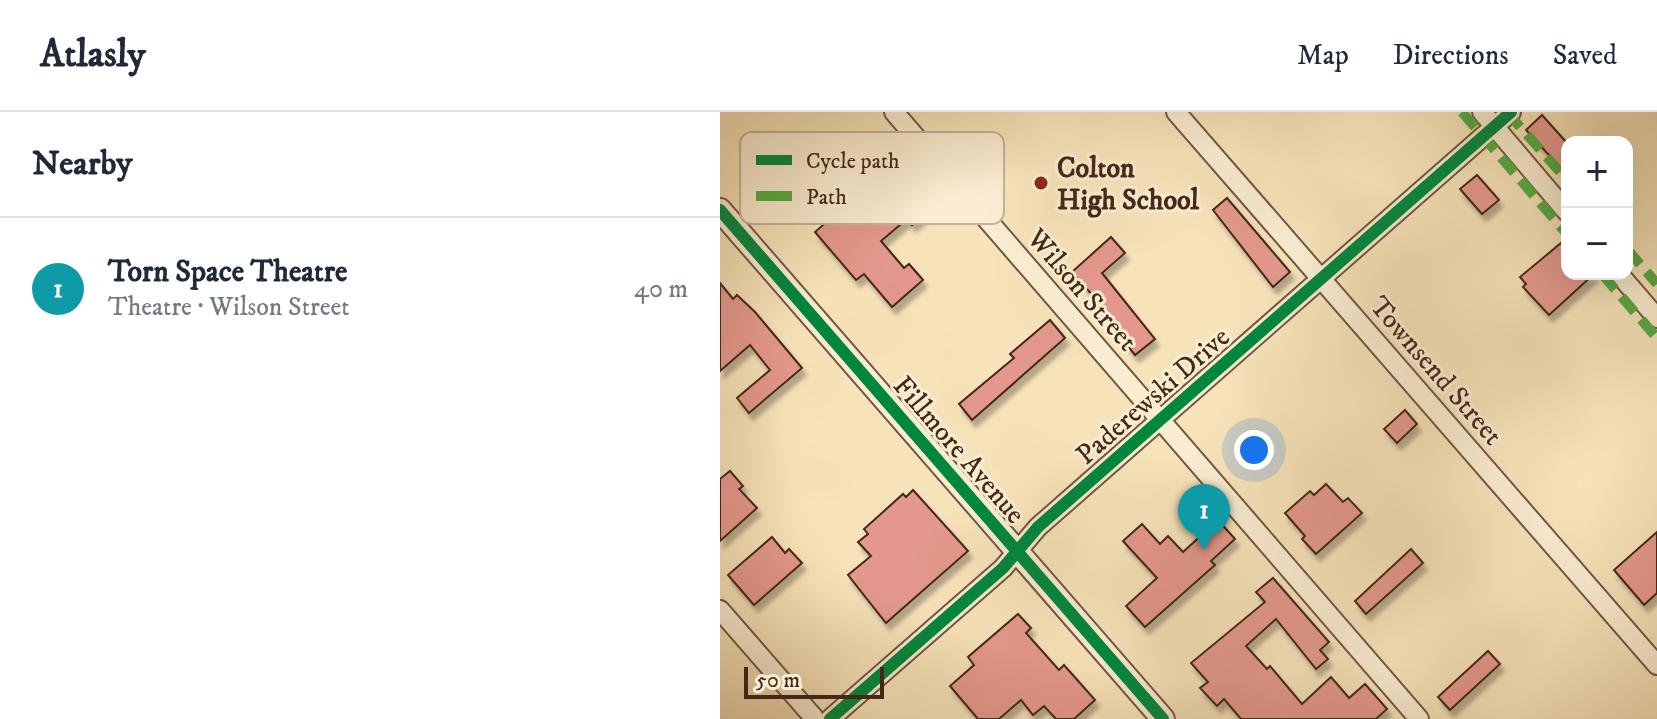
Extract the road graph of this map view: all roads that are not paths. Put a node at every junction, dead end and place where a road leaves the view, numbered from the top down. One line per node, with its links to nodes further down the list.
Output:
1 (894, 112): 5 (street, Wilson Street)
2 (1176, 112): 9 (street, Townsend Street)
3 (1511, 112): 4 (street, Paderewski Drive)
4 (1488, 119): 6 (street); 9 (street, Paderewski Drive)
5 (911, 132)
6 (1564, 208)
7 (720, 210): 13 (street, Fillmore Avenue)
8 (991, 224): 12 (street, Wilson Street)
9 (1321, 279): 12 (street, Paderewski Drive); 15 (street, Townsend Street)
10 (1624, 280): 11 (street)
11 (1657, 318)
12 (1160, 420): 13 (street, Paderewski Drive); 19 (street, Wilson Street)
13 (1017, 551): 17 (street, Paderewski Drive); 18 (street, Fillmore Avenue)
14 (720, 610): 16 (street)
15 (1657, 665)
16 (815, 719)
17 (830, 719)
18 (1163, 719)
19 (1419, 719)

